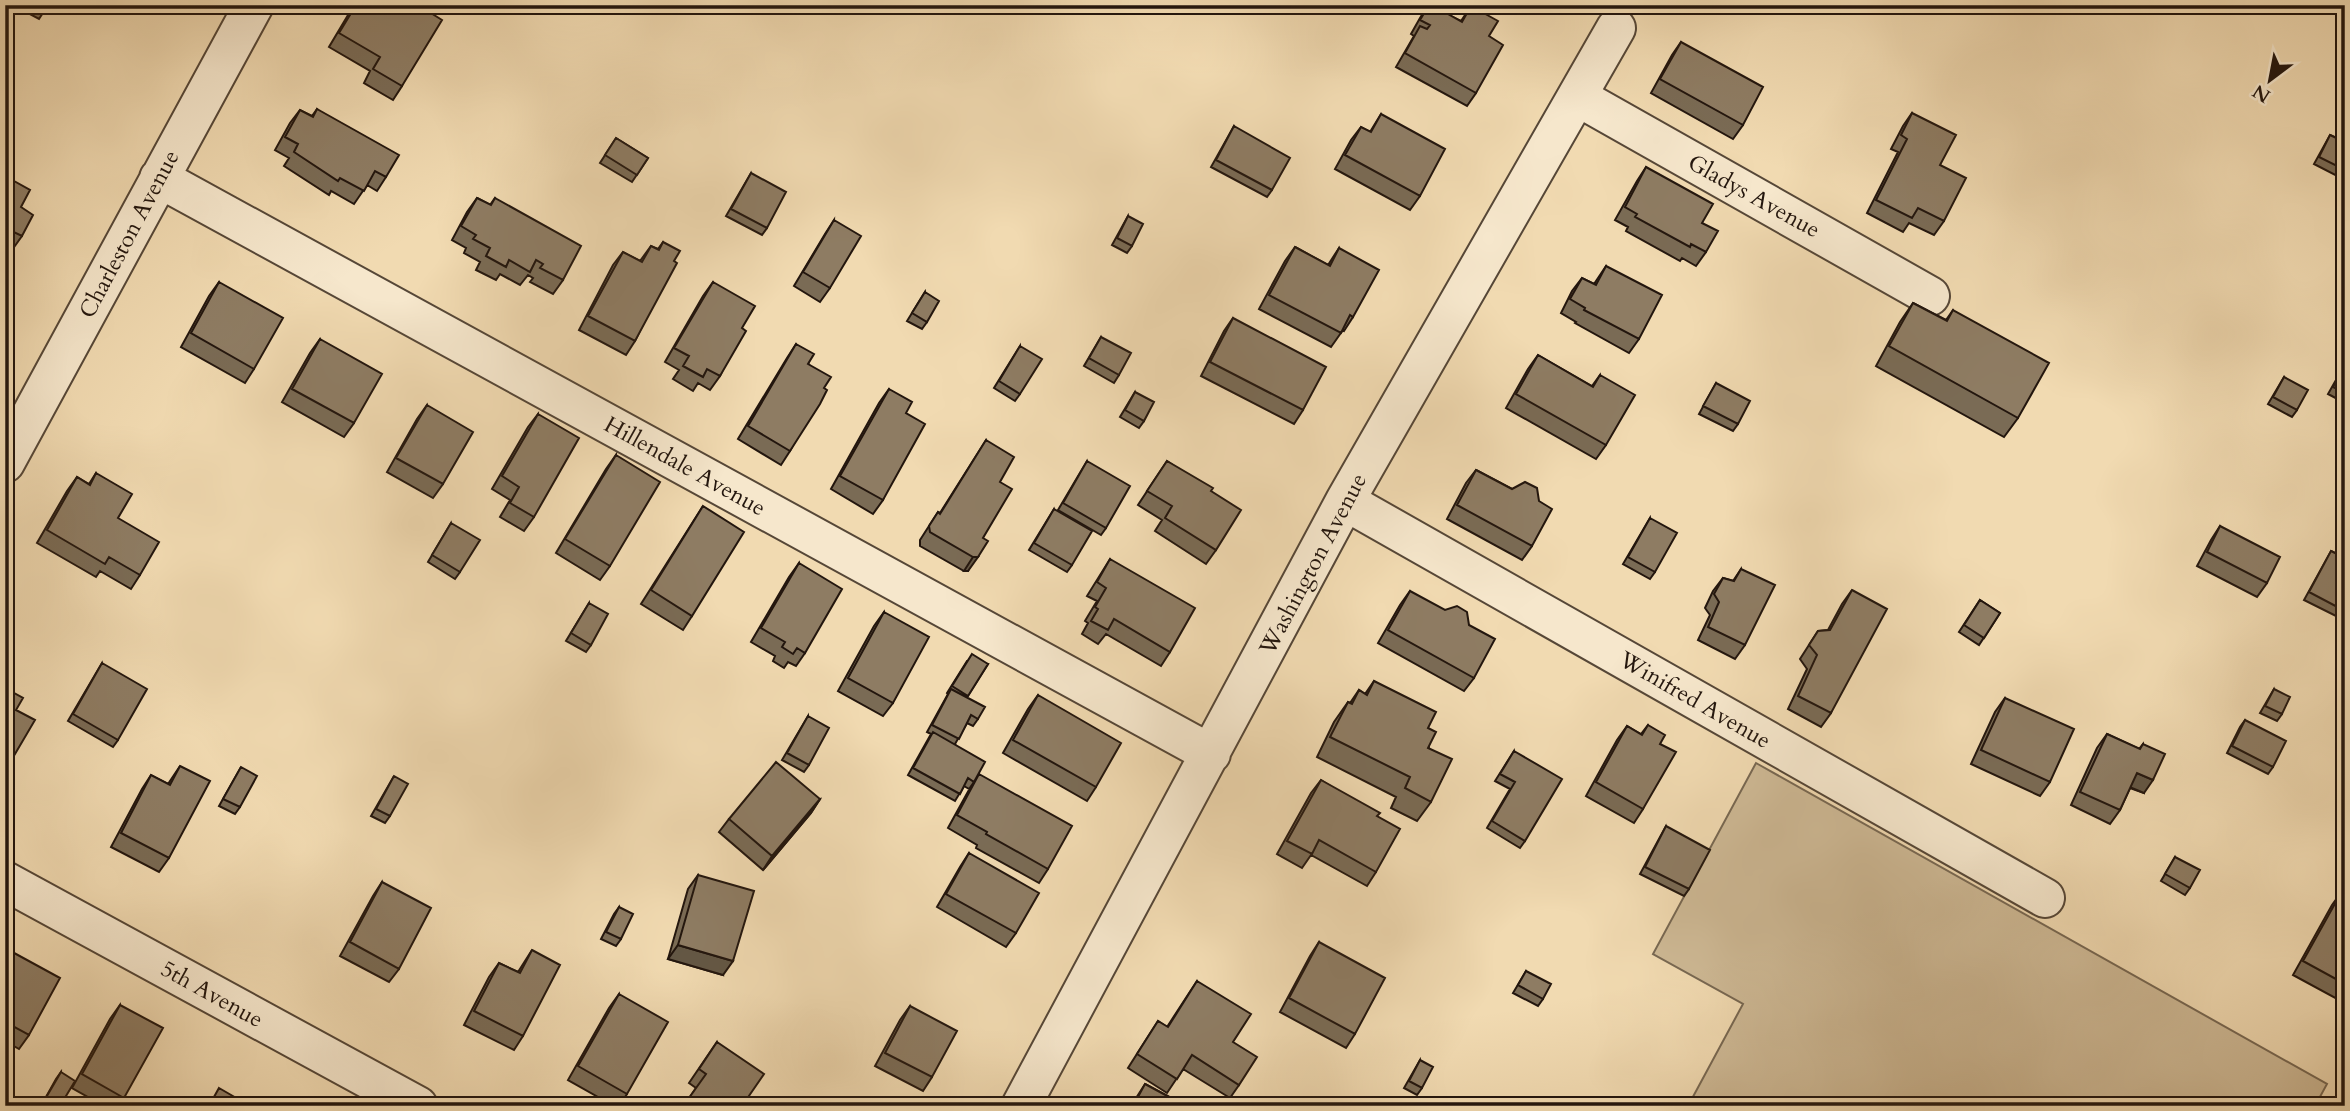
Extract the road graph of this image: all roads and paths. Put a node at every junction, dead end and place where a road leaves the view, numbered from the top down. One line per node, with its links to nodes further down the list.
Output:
1 (254, 5): 4 (street, Charleston Avenue)
2 (1616, 28): 3 (street, Washington Avenue)
3 (1578, 97): 5 (street, Gladys Avenue); 7 (street, Washington Avenue)
4 (159, 178): 6 (street, Charleston Avenue); 8 (street, Hillendale Avenue)
5 (1930, 296)
6 (5, 463)
7 (1345, 501): 8 (street, Washington Avenue); 10 (street, Winifred Avenue)
8 (1211, 754): 12 (street, Washington Avenue)
9 (5, 881): 11 (street, 5th Avenue)
10 (2045, 898)
11 (418, 1106)
12 (1021, 1106)

